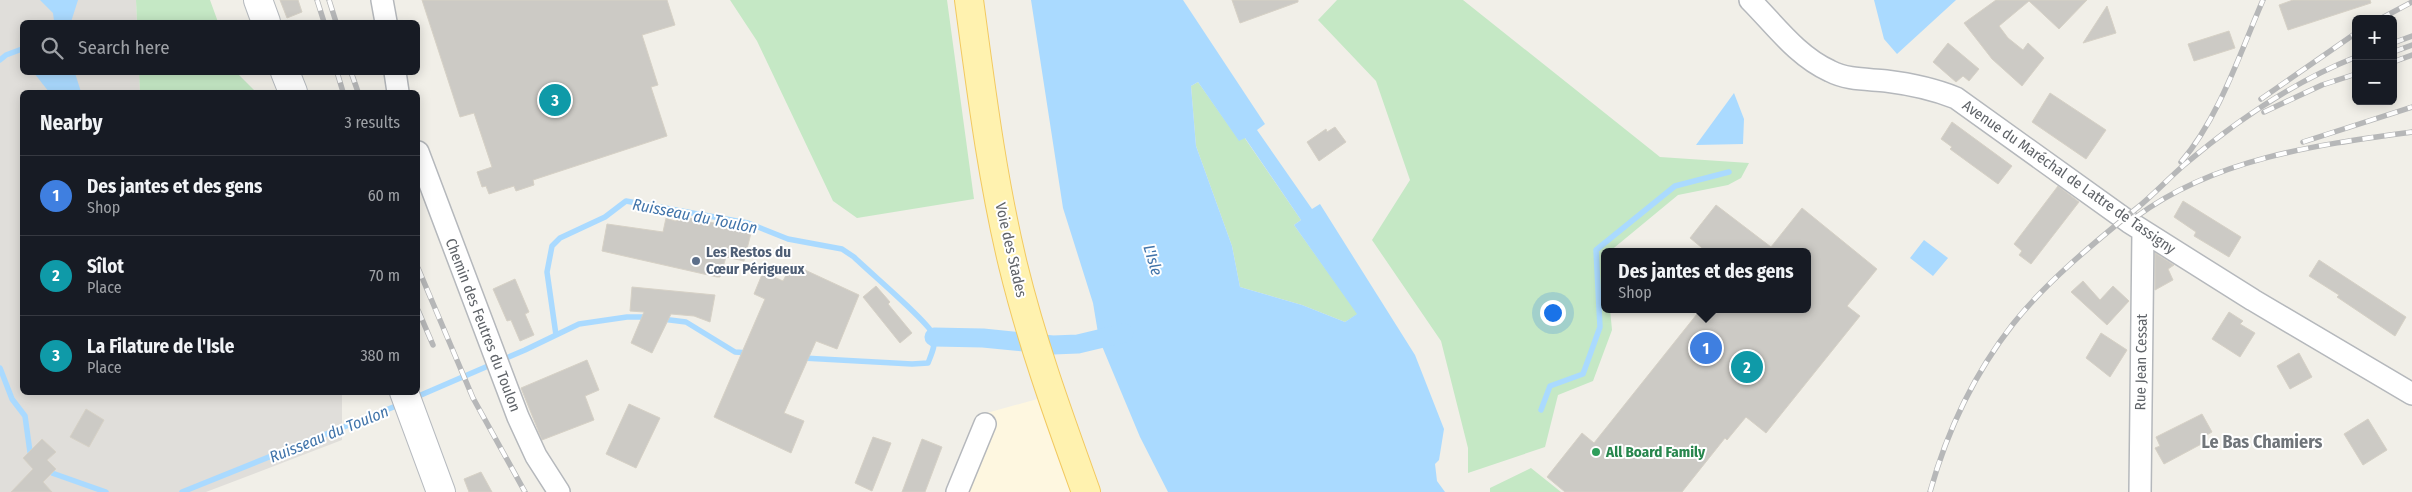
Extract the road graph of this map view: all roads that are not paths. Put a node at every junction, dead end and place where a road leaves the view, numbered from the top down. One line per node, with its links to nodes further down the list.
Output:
1 (258, 0): 5 (main road)
2 (382, 0): 6 (street)
3 (969, 0): 19 (main road, Voie des Stades)
4 (1750, 0): 12 (street, Avenue du Maréchal de Lattre de Tassigny)
5 (265, 20)
6 (386, 20)
7 (286, 75): 9 (main road)
8 (395, 75): 10 (street)
9 (292, 90)
10 (398, 90)
11 (420, 158): 17 (street, Chemin des Feutres du Toulon)
12 (2143, 231): 13 (street, Avenue du Maréchal de Lattre de Tassigny); 20 (street, Rue Jean Cessat)
13 (2412, 394)
14 (408, 405): 16 (main road)
15 (985, 424): 18 (street)
16 (441, 492)
17 (559, 492)
18 (956, 492)
19 (1086, 492)
20 (2140, 492)

